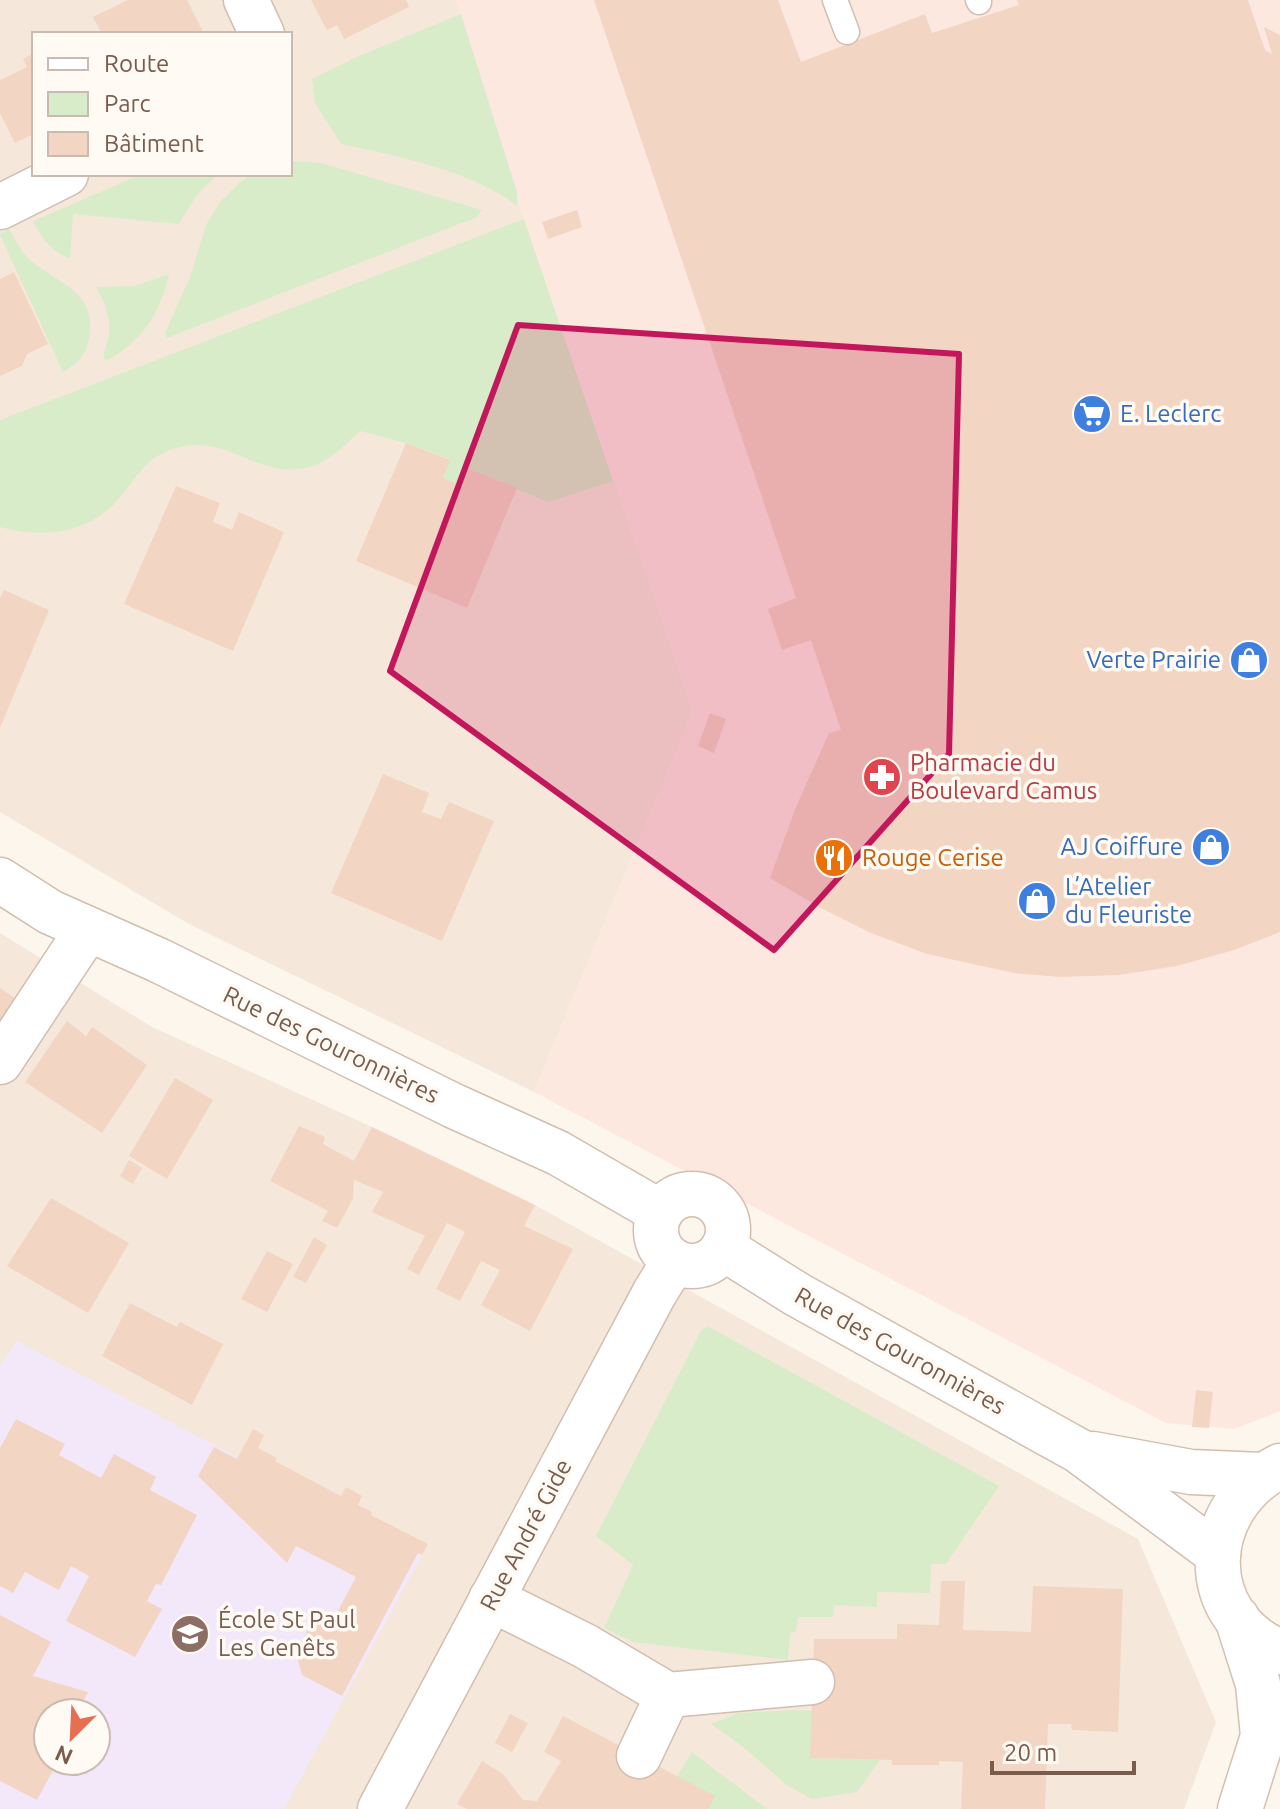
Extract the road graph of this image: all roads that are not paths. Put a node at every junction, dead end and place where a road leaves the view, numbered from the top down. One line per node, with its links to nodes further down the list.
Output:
1 (246, 0): 3 (street)
2 (835, 0): 4 (lane)
3 (261, 32)
4 (847, 32)
5 (62, 176): 6 (street)
6 (0, 207)
7 (0, 880): 8 (street, Rue des Gouronnières)
8 (88, 929): 9 (street); 10 (street, Rue des Gouronnières)
9 (0, 1062)
10 (660, 1212): 11 (street); 12 (street)
11 (723, 1248): 12 (street); 13 (street, Rue des Gouronnières)
12 (674, 1261): 16 (street, Rue André Gide)
13 (1079, 1451): 14 (street, Rue des Gouronnières); 15 (street, Rue des Gouronnières)
14 (1271, 1471): 15 (street)
15 (1218, 1554): 17 (street)
16 (491, 1599): 20 (street); 22 (street, Rue André Gide)
17 (1237, 1618): 18 (street); 23 (street)
18 (1280, 1652)
19 (812, 1682): 20 (street)
20 (668, 1695): 21 (street)
21 (639, 1756)
22 (380, 1809)
23 (1240, 1809)

